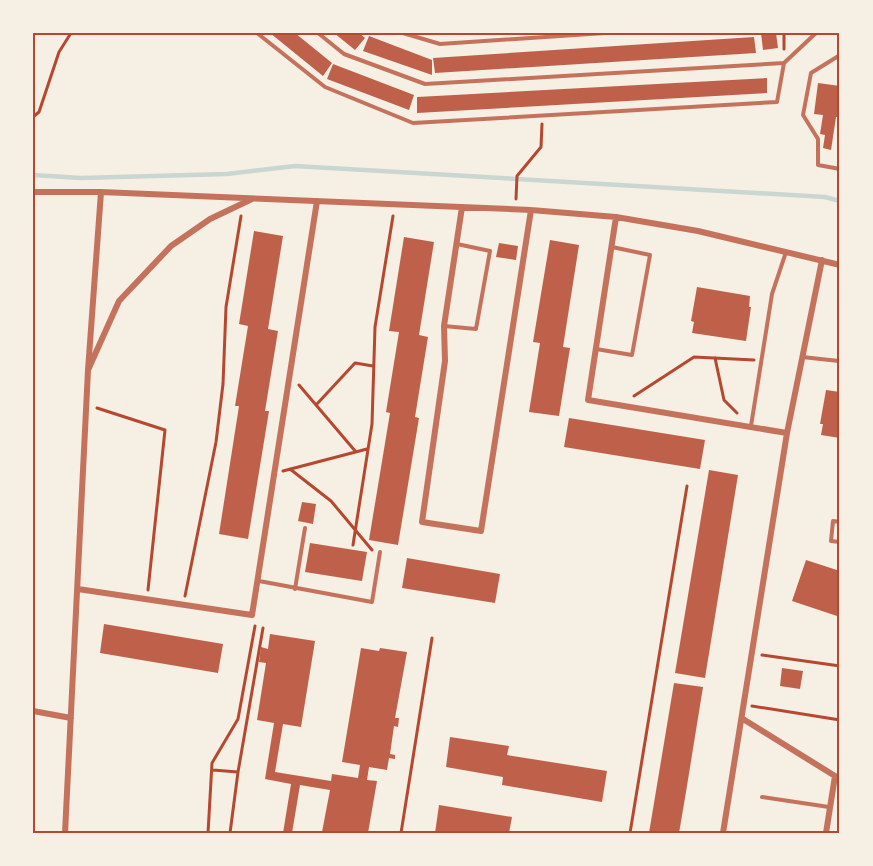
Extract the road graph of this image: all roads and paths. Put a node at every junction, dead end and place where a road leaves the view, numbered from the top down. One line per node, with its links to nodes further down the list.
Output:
1 (71, 33): 12 (path)
2 (257, 33): 11 (lane)
3 (318, 33): 10 (lane)
4 (403, 33): 8 (lane)
5 (500, 33): 8 (lane)
6 (605, 33): 8 (lane)
7 (816, 33): 10 (lane)
8 (500, 40)
9 (840, 55): 13 (lane)
10 (784, 63): 11 (lane)
11 (543, 116): 14 (path)
12 (33, 117)
13 (840, 169)
14 (517, 188)
15 (33, 192): 16 (street)
16 (101, 192): 17 (street); 36 (street)
17 (252, 198): 18 (street); 36 (street)
18 (317, 201): 19 (street); 37 (street)
19 (462, 207): 20 (street); 24 (street)
20 (531, 210): 23 (street); 29 (street)
21 (241, 216): 59 (path)
22 (393, 216): 35 (path)
23 (615, 217): 25 (street); 26 (street)
24 (457, 244): 29 (street); 29 (lane)
25 (612, 248): 30 (street); 30 (lane)
26 (786, 252): 27 (street); 34 (lane)
27 (822, 260): 28 (street); 31 (street)
28 (840, 265)
29 (444, 326)
30 (596, 349): 39 (street)
31 (802, 357): 32 (lane); 42 (street)
32 (840, 357)
33 (715, 358): 34 (path); 39 (path); 41 (path)
34 (762, 360): 41 (lane)
35 (373, 366): 38 (path); 43 (path)
36 (88, 369): 56 (street)
37 (290, 382): 38 (path); 46 (street)
38 (316, 405): 44 (path)
39 (620, 405): 41 (street)
40 (97, 408): 58 (path)
41 (751, 427): 42 (street)
42 (787, 433): 65 (street)
43 (368, 449): 44 (path); 50 (path)
44 (356, 452): 45 (path)
45 (290, 469): 46 (path); 50 (path)
46 (276, 471): 55 (street)
47 (687, 486): 78 (path)
48 (840, 522): 51 (lane)
49 (305, 528): 57 (lane)
50 (356, 528): 52 (path); 54 (path)
51 (840, 542)
52 (353, 545)
53 (380, 552): 54 (lane)
54 (379, 558): 57 (lane)
55 (259, 581): 57 (lane); 59 (street)
56 (78, 589): 58 (street); 67 (street)
57 (295, 589)
58 (148, 599): 59 (street)
59 (184, 605)
60 (255, 626): 70 (path)
61 (262, 628): 71 (path)
62 (432, 638): 77 (path)
63 (766, 655): 64 (path)
64 (840, 666)
65 (745, 705): 68 (street); 69 (path)
66 (33, 711): 67 (street)
67 (71, 718): 74 (street)
68 (742, 719): 73 (street); 79 (street)
69 (840, 720)
70 (212, 770): 71 (path); 75 (path)
71 (238, 772): 76 (path)
72 (762, 797): 73 (lane)
73 (830, 807): 80 (street)
74 (65, 833)
75 (208, 833)
76 (230, 833)
77 (401, 833)
78 (630, 833)
79 (723, 833)
80 (826, 833)

